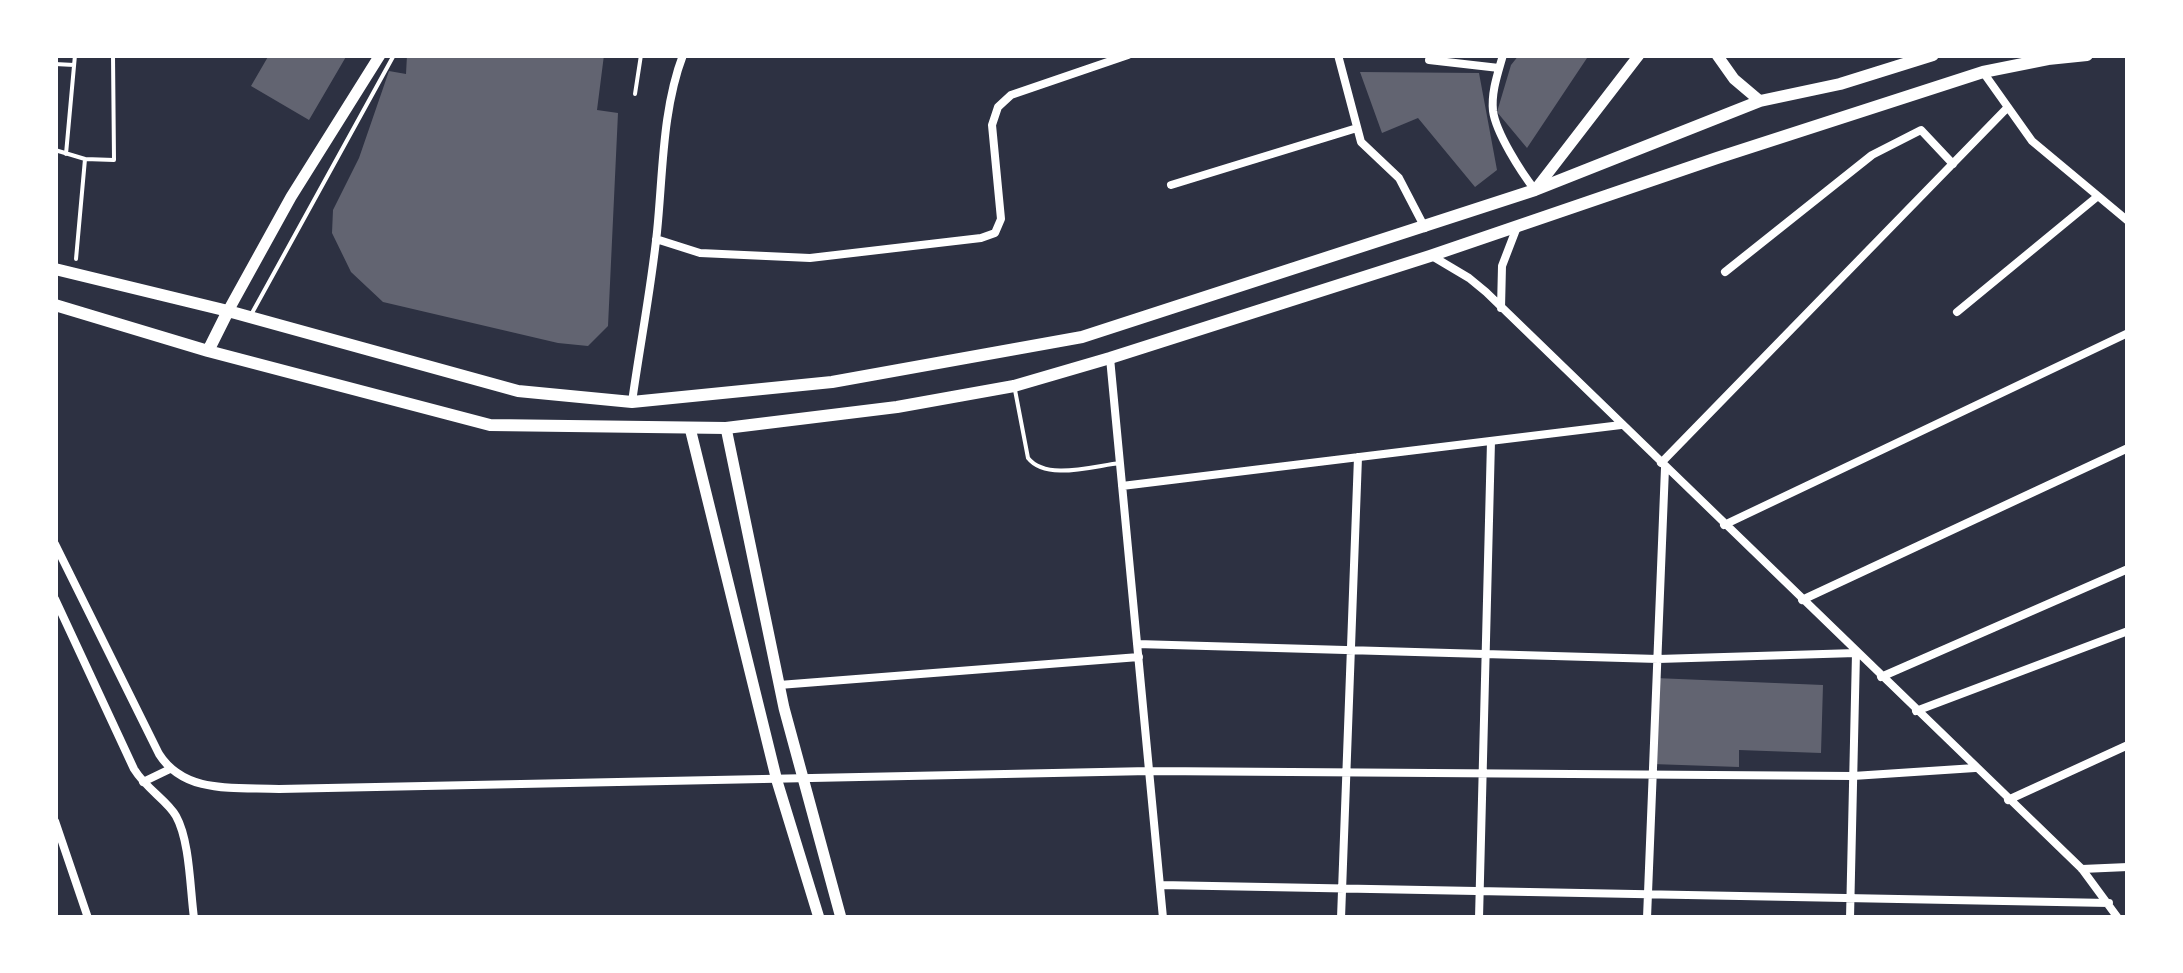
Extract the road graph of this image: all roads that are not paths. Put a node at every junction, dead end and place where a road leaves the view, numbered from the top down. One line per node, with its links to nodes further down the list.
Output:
1 (380, 55): 32 (main road)
2 (394, 55): 34 (lane)
3 (641, 55): 15 (lane)
4 (683, 55): 26 (street)
5 (1128, 55): 26 (street)
6 (1338, 55): 18 (street)
7 (1503, 55): 13 (street)
8 (1639, 55): 21 (main road)
9 (1717, 55): 16 (main road)
10 (1933, 55): 16 (main road)
11 (2087, 55): 14 (main road)
12 (1429, 60): 13 (street)
13 (1499, 68): 21 (street)
14 (1983, 72): 17 (street); 24 (main road)
15 (635, 94)
16 (1760, 102): 21 (main road)
17 (2008, 107): 19 (street); 22 (street)
18 (1357, 128): 20 (street); 25 (street)
19 (1953, 164): 29 (street); 47 (street)
20 (1171, 185)
21 (1535, 190): 25 (main road)
22 (2098, 196): 23 (street); 33 (street)
23 (2128, 221)
24 (1518, 227): 27 (main road); 31 (street)
25 (1425, 228): 39 (main road)
26 (656, 238): 39 (street)
27 (1430, 256): 31 (street); 37 (main road)
28 (55, 269): 32 (main road)
29 (1725, 272)
30 (55, 306): 36 (main road)
31 (1501, 308): 40 (street)
32 (228, 311): 34 (main road); 36 (main road)
33 (1957, 312)
34 (250, 317): 39 (main road)
35 (2128, 333): 49 (street)
36 (208, 350): 41 (main road)
37 (1110, 358): 38 (main road); 46 (street)
38 (1014, 386): 42 (main road); 46 (lane)
39 (632, 402)
40 (1621, 425): 43 (street); 47 (street)
41 (690, 428): 42 (main road); 75 (main road)
42 (726, 428): 64 (main road)
43 (1491, 441): 45 (street); 60 (street)
44 (2128, 448): 53 (street)
45 (1358, 457): 48 (street); 58 (street)
46 (1120, 463): 48 (street)
47 (1663, 465): 49 (street); 62 (street)
48 (1122, 486): 57 (street)
49 (1724, 525): 53 (street)
50 (55, 544): 68 (street)
51 (2128, 569): 63 (street)
52 (55, 599): 54 (street)
53 (1802, 600): 59 (street)
54 (68, 626): 56 (street); 76 (street)
55 (2128, 631): 65 (street)
56 (55, 633)
57 (1138, 644): 58 (street); 61 (street)
58 (1351, 650): 60 (street); 70 (street)
59 (1856, 652): 62 (street); 63 (street); 73 (street)
60 (1486, 654): 62 (street); 71 (street)
61 (1139, 657): 64 (street); 69 (street)
62 (1658, 659): 72 (street)
63 (1881, 677): 65 (street)
64 (779, 685): 74 (main road)
65 (1916, 711): 67 (street)
66 (2128, 745): 77 (street)
67 (1975, 768): 73 (street); 77 (street)
68 (170, 770): 75 (street); 76 (street)
69 (1150, 771): 70 (street); 74 (street); 81 (street)
70 (1346, 774): 71 (street); 82 (street)
71 (1483, 774): 72 (street); 83 (street)
72 (1653, 776): 73 (street); 84 (street)
73 (1853, 776): 85 (street)
74 (804, 780): 75 (street); 90 (main road)
75 (777, 781): 89 (main road)
76 (142, 782): 88 (street)
77 (2008, 800): 80 (street)
78 (55, 821): 87 (street)
79 (2128, 867): 80 (street)
80 (2082, 869): 86 (street)
81 (1160, 885): 82 (street); 91 (street)
82 (1342, 888): 83 (street); 92 (street)
83 (1480, 891): 84 (street); 93 (street)
84 (1648, 895): 85 (street); 94 (street)
85 (1850, 898): 86 (street); 95 (street)
86 (2109, 903): 96 (street)
87 (88, 918)
88 (194, 918)
89 (819, 918)
90 (841, 918)
91 (1163, 918)
92 (1340, 918)
93 (1479, 918)
94 (1647, 918)
95 (1850, 918)
96 (2118, 918)

